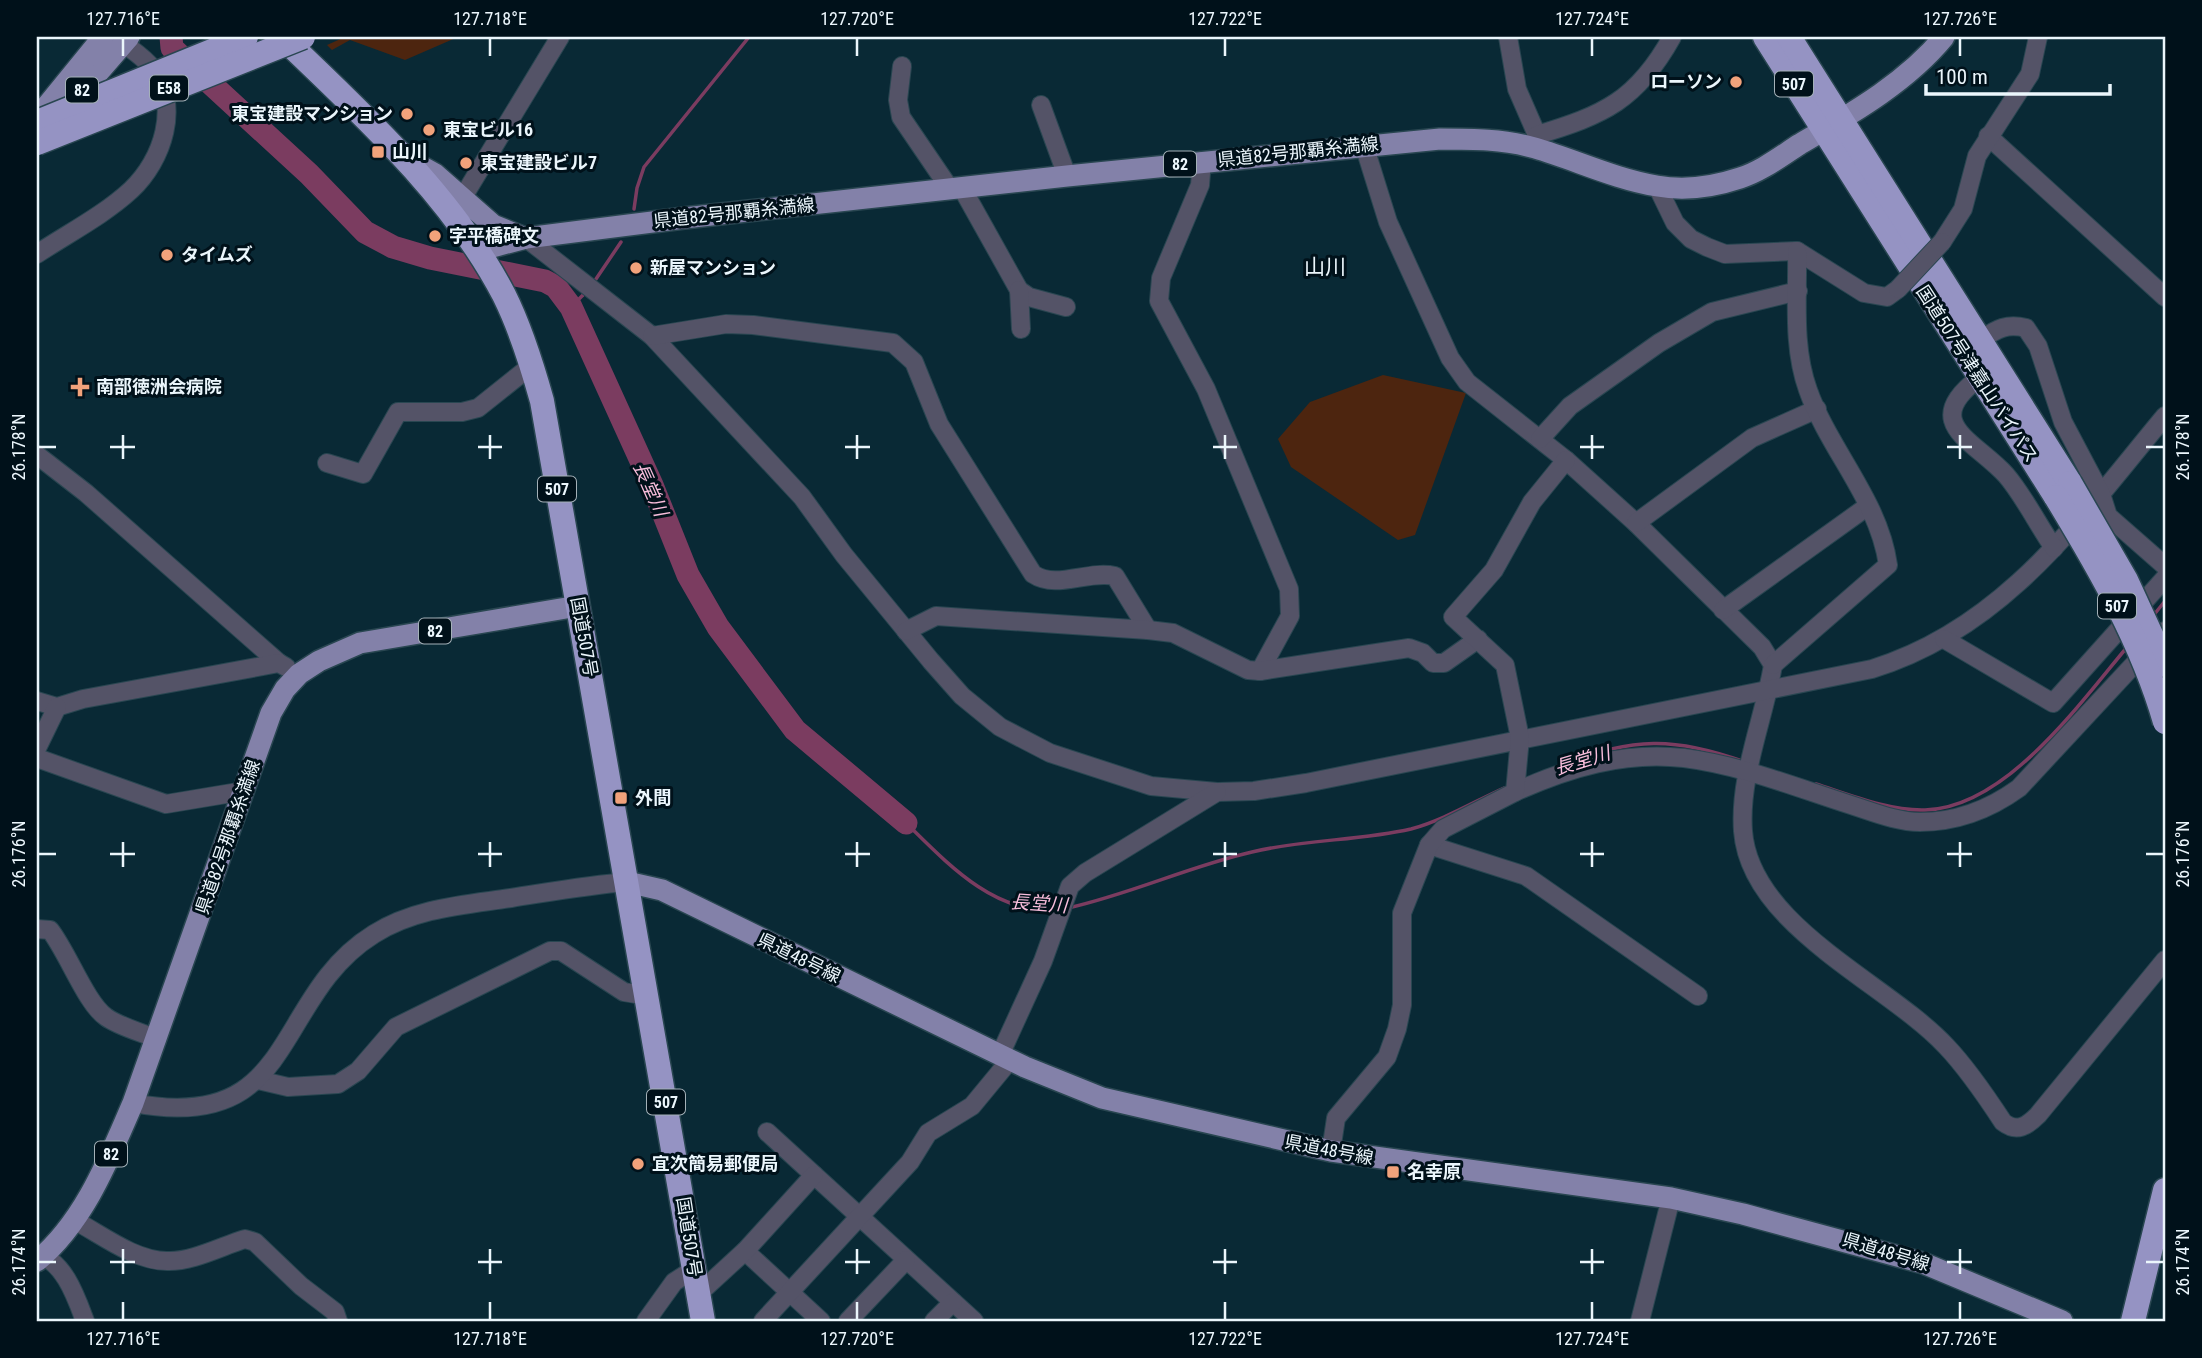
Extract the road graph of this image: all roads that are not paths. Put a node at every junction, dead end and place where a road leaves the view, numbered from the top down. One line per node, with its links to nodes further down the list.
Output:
1 (246, 37): 14 (highway, E58, bridge)
2 (282, 37): 20 (highway, 国道507号 / 507)
3 (303, 37): 18 (highway, E58, bridge)
4 (560, 37): 25 (street)
5 (1508, 37): 17 (street)
6 (1672, 37): 17 (street)
7 (1765, 37): 15 (highway, 国道507号津嘉山バイパス / 507)
8 (1789, 37): 15 (highway, 国道507号津嘉山バイパス / 507)
9 (1944, 37): 15 (main road, 県道82号那覇糸満線 / 82)
10 (2038, 37): 16 (street)
11 (118, 39): 14 (main road, 82); 18 (main road, 82); 29 (street)
12 (902, 66): 24 (street)
13 (1041, 105): 22 (street)
14 (37, 120)
15 (1833, 126): 23 (main road, 県道82号那覇糸満線 / 82); 36 (highway, 国道507号津嘉山バイパス / 507); 38 (highway, 国道507号津嘉山バイパス / 507)
16 (1989, 136): 27 (street, bridge); 32 (street)
17 (1535, 141): 19 (main road, 県道82号那覇糸満線 / 82); 23 (main road, 県道82号那覇糸満線 / 82)
18 (37, 144)
19 (1364, 145): 21 (main road, 県道82号那覇糸満線 / 82); 41 (street)
20 (401, 155): 25 (main road); 28 (highway, 国道507号 / 507)
21 (1202, 162): 22 (main road, 県道82号那覇糸満線 / 82); 62 (street)
22 (1067, 176): 24 (main road, 県道82号那覇糸満線 / 82)
23 (1657, 186): 27 (street)
24 (956, 189): 26 (main road, 県道82号那覇糸満線 / 82); 30 (street)
25 (463, 197): 26 (main road)
26 (526, 238): 28 (main road, 県道82号那覇糸満線 / 82); 35 (street)
27 (1797, 251): 31 (street)
28 (478, 252): 37 (highway, 国道507号 / 507)
29 (37, 254)
30 (1019, 290): 33 (street); 34 (street)
31 (1798, 291): 39 (street); 41 (street)
32 (2165, 297)
33 (1066, 307)
34 (1021, 329)
35 (652, 336): 54 (street); 55 (street)
36 (1982, 339): 45 (highway, 国道507号津嘉山バイパス / 507); 46 (street)
37 (532, 365): 44 (street); 52 (highway, 国道507号 / 507)
38 (1979, 378): 45 (highway, 国道507号津嘉山バイパス / 507); 49 (street)
39 (1817, 409): 47 (street); 48 (street)
40 (2165, 416): 46 (street)
41 (1539, 439): 43 (street)
42 (37, 455): 59 (street)
43 (1566, 460): 48 (street); 57 (street)
44 (327, 463)
45 (2063, 490): 61 (highway, 国道507号津嘉山バイパス / 507, bridge); 67 (highway, 国道507号津嘉山バイパス / 507, bridge)
46 (2101, 494): 49 (street); 50 (street)
47 (1868, 506): 53 (street); 60 (street)
48 (1636, 523): 53 (street)
49 (2054, 548): 58 (street)
50 (2165, 566)
51 (2165, 578): 58 (street)
52 (578, 606): 63 (main road, 県道82号那覇糸満線 / 82); 76 (highway, 国道507号 / 507)
53 (1723, 610): 60 (street)
54 (1148, 629): 55 (street); 62 (street)
55 (906, 631): 73 (street)
56 (2165, 631): 71 (street)
57 (1478, 639): 62 (street); 68 (street)
58 (1944, 639): 64 (street)
59 (279, 663): 63 (street); 66 (street)
60 (1773, 665): 64 (street)
61 (2165, 665)
62 (1260, 671)
63 (299, 674): 72 (main road, 県道82号那覇糸満線 / 82)
64 (1769, 690): 68 (street); 71 (street)
65 (37, 701): 66 (street)
66 (57, 706): 69 (street)
67 (2165, 722)
68 (1520, 738): 73 (street); 74 (street)
69 (37, 748)
70 (37, 758): 72 (street)
71 (1749, 773): 74 (street); 78 (street)
72 (244, 791): 81 (main road, 県道82号那覇糸満線 / 82)
73 (1217, 792): 82 (street)
74 (1514, 792): 75 (street)
75 (1429, 845): 80 (street); 86 (street)
76 (627, 882): 79 (highway, 国道507号 / 507); 82 (main road, 県道48号線); 83 (street)
77 (37, 929): 81 (street)
78 (2165, 960)
79 (648, 996): 83 (street); 95 (highway, 国道507号 / 507)
80 (1698, 996)
81 (157, 1039): 84 (main road, 県道82号那覇糸満線 / 82)
82 (1005, 1057): 86 (main road, 県道48号線); 90 (street)
83 (258, 1080): 84 (street)
84 (133, 1103): 91 (main road, 県道82号那覇糸満線 / 82)
85 (767, 1132): 87 (street)
86 (1331, 1151): 89 (main road, 県道48号線)
87 (814, 1175): 90 (street); 92 (street)
88 (2165, 1190): 99 (highway)
89 (1671, 1198): 100 (main road, 県道48号線); 110 (street)
90 (860, 1217): 94 (street); 96 (street)
91 (74, 1220): 93 (main road, 県道82号那覇糸満線 / 82); 102 (street)
92 (745, 1251): 96 (street); 97 (street)
93 (39, 1257): 101 (street)
94 (906, 1260): 98 (street); 107 (street)
95 (694, 1269): 97 (highway, 国道507号 / 507); 103 (street)
96 (790, 1292): 105 (street); 106 (street)
97 (698, 1294): 104 (highway, 国道507号 / 507)
98 (953, 1302): 108 (street); 109 (street)
99 (2131, 1318)
100 (2053, 1319)
101 (85, 1321)
102 (338, 1321)
103 (646, 1321)
104 (703, 1321)
105 (762, 1321)
106 (821, 1321)
107 (848, 1321)
108 (934, 1321)
109 (974, 1321)
110 (1640, 1321)

